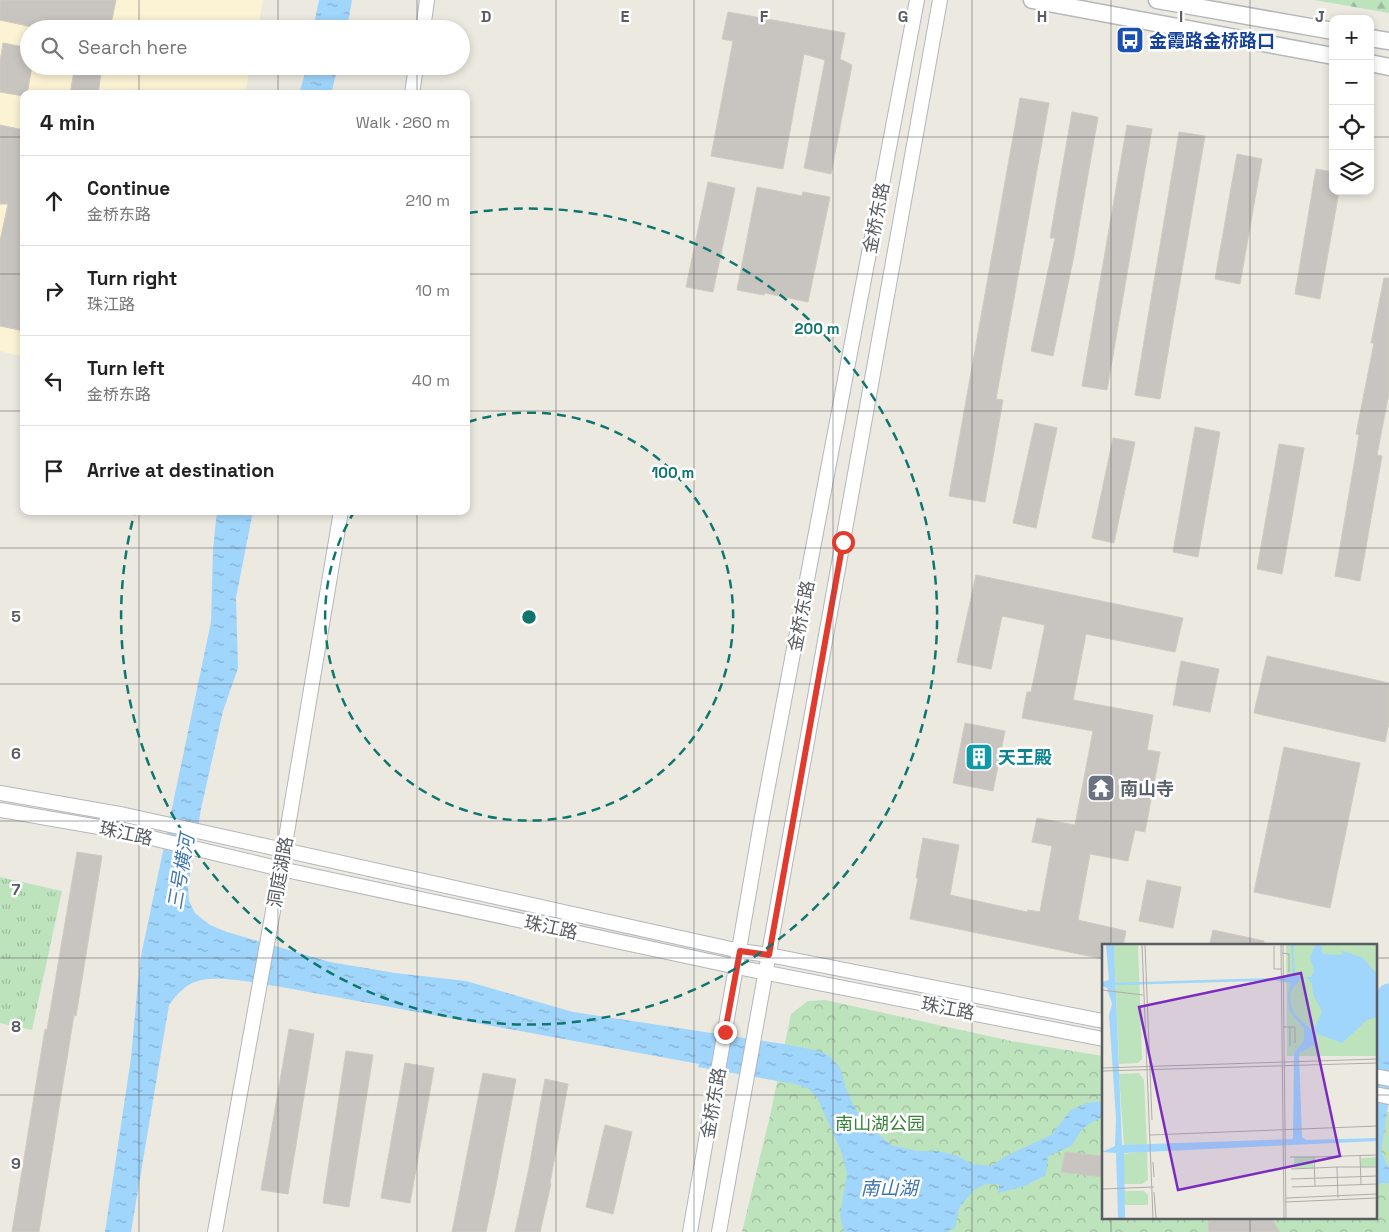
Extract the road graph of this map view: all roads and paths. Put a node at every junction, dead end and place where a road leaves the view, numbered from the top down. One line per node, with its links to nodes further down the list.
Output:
1 (427, 0): 6 (street)
2 (917, 0): 20 (street, 金桥东路)
3 (940, 0): 21 (street, 金桥东路)
4 (1032, 0): 10 (main road)
5 (1157, 0): 7 (main road)
6 (424, 20)
7 (1329, 30)
8 (1374, 39): 9 (main road)
9 (1389, 41)
10 (1329, 55)
11 (1374, 64): 12 (main road)
12 (1389, 67)
13 (415, 75): 14 (street)
14 (413, 90)
15 (340, 515): 18 (street, 洞庭湖路)
16 (0, 793): 18 (street, 珠江路)
17 (0, 810): 19 (street, 珠江路)
18 (284, 850): 19 (street, 洞庭湖路); 20 (street, 珠江路)
19 (281, 869): 22 (street, 珠江路); 30 (street, 洞庭湖路)
20 (740, 951): 21 (street, 珠江路); 22 (street, 金桥东路)
21 (769, 955): 23 (street, 金桥东路); 24 (street, 珠江路)
22 (737, 967): 23 (street, 珠江路); 31 (street, 金桥东路)
23 (766, 972): 25 (street, 珠江路); 32 (street, 金桥东路)
24 (1102, 1022)
25 (1102, 1039)
26 (1376, 1076): 27 (street)
27 (1389, 1079)
28 (1376, 1094): 29 (street)
29 (1389, 1097)
30 (215, 1232)
31 (690, 1232)
32 (719, 1232)

